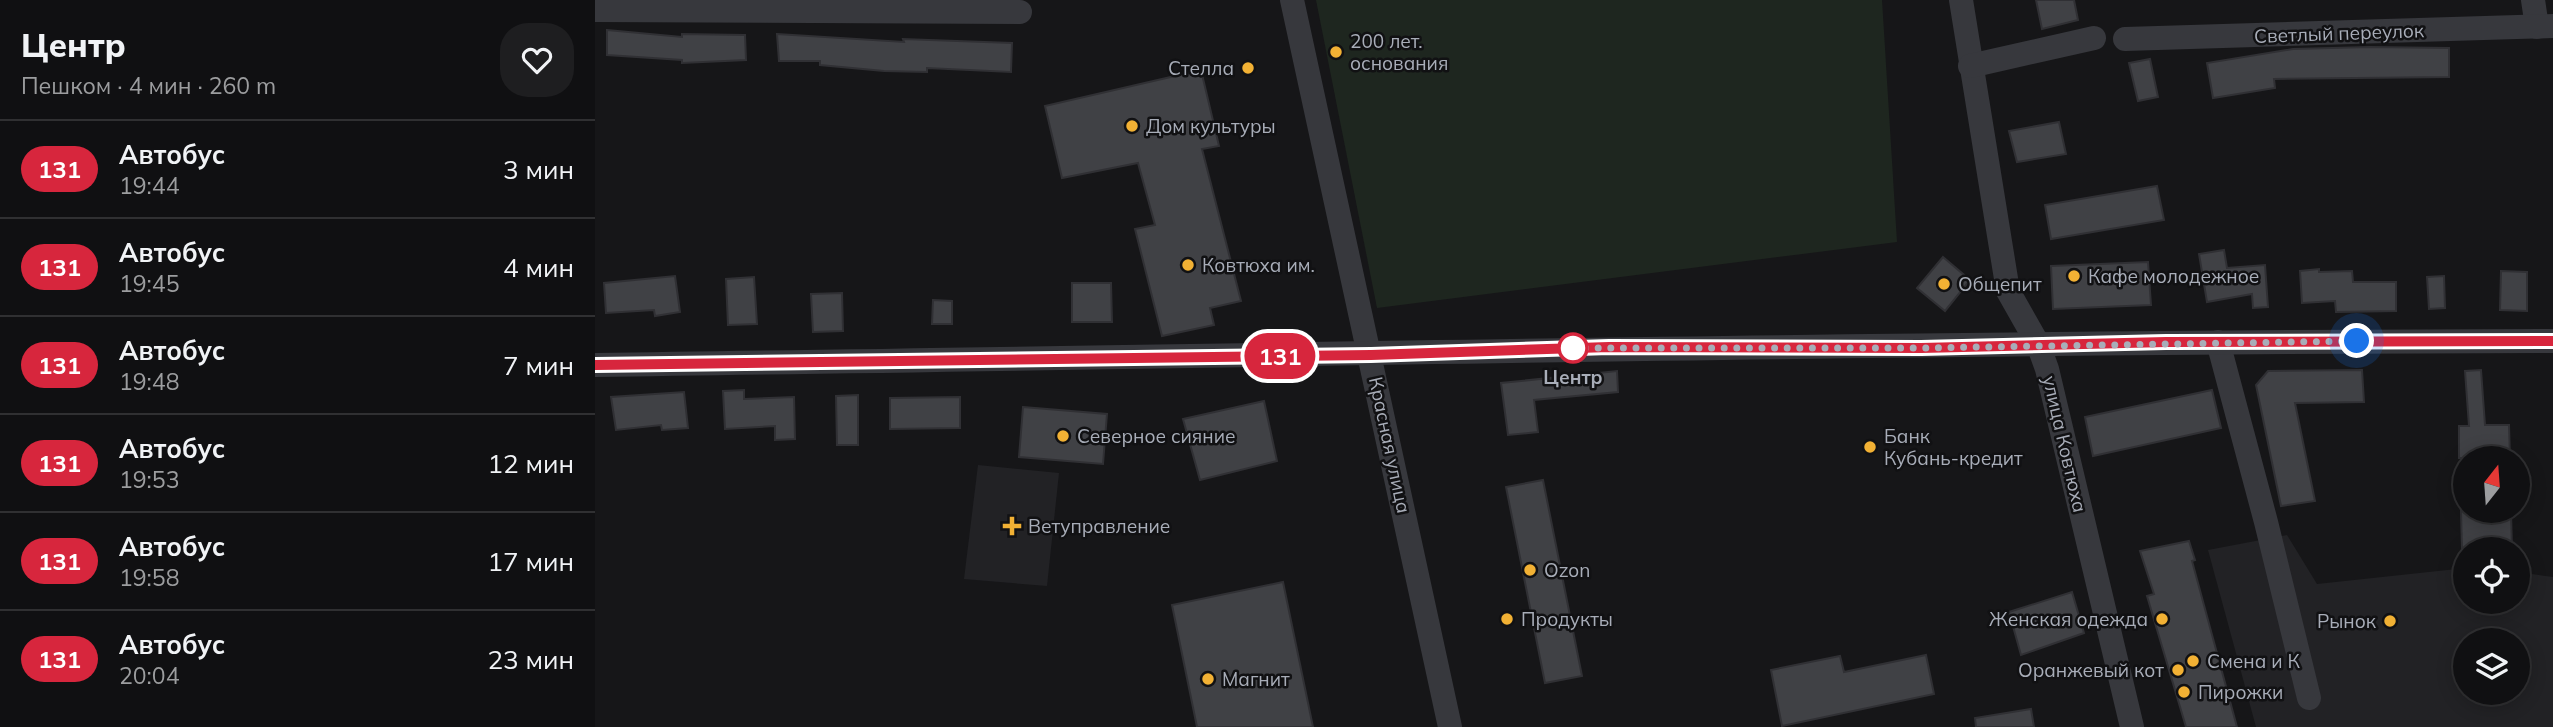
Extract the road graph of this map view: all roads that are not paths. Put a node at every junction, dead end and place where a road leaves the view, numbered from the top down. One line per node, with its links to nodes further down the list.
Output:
1 (1292, 0): 13 (street, Красная улица)
2 (1961, 0): 9 (street, улица Ковтюха)
3 (2533, 0): 6 (street)
4 (595, 10): 5 (street)
5 (1020, 12)
6 (2545, 27): 8 (street, Светлый переулок)
7 (2094, 38): 9 (street)
8 (2125, 39)
9 (1970, 66): 12 (street, улица Ковтюха)
10 (2553, 341): 11 (street)
11 (2218, 342): 12 (street); 15 (street)
12 (2038, 344): 13 (street); 17 (street, улица Ковтюха)
13 (1371, 355): 14 (street); 16 (street, Красная улица)
14 (595, 365)
15 (2309, 698)
16 (1450, 727)
17 (2131, 727)

